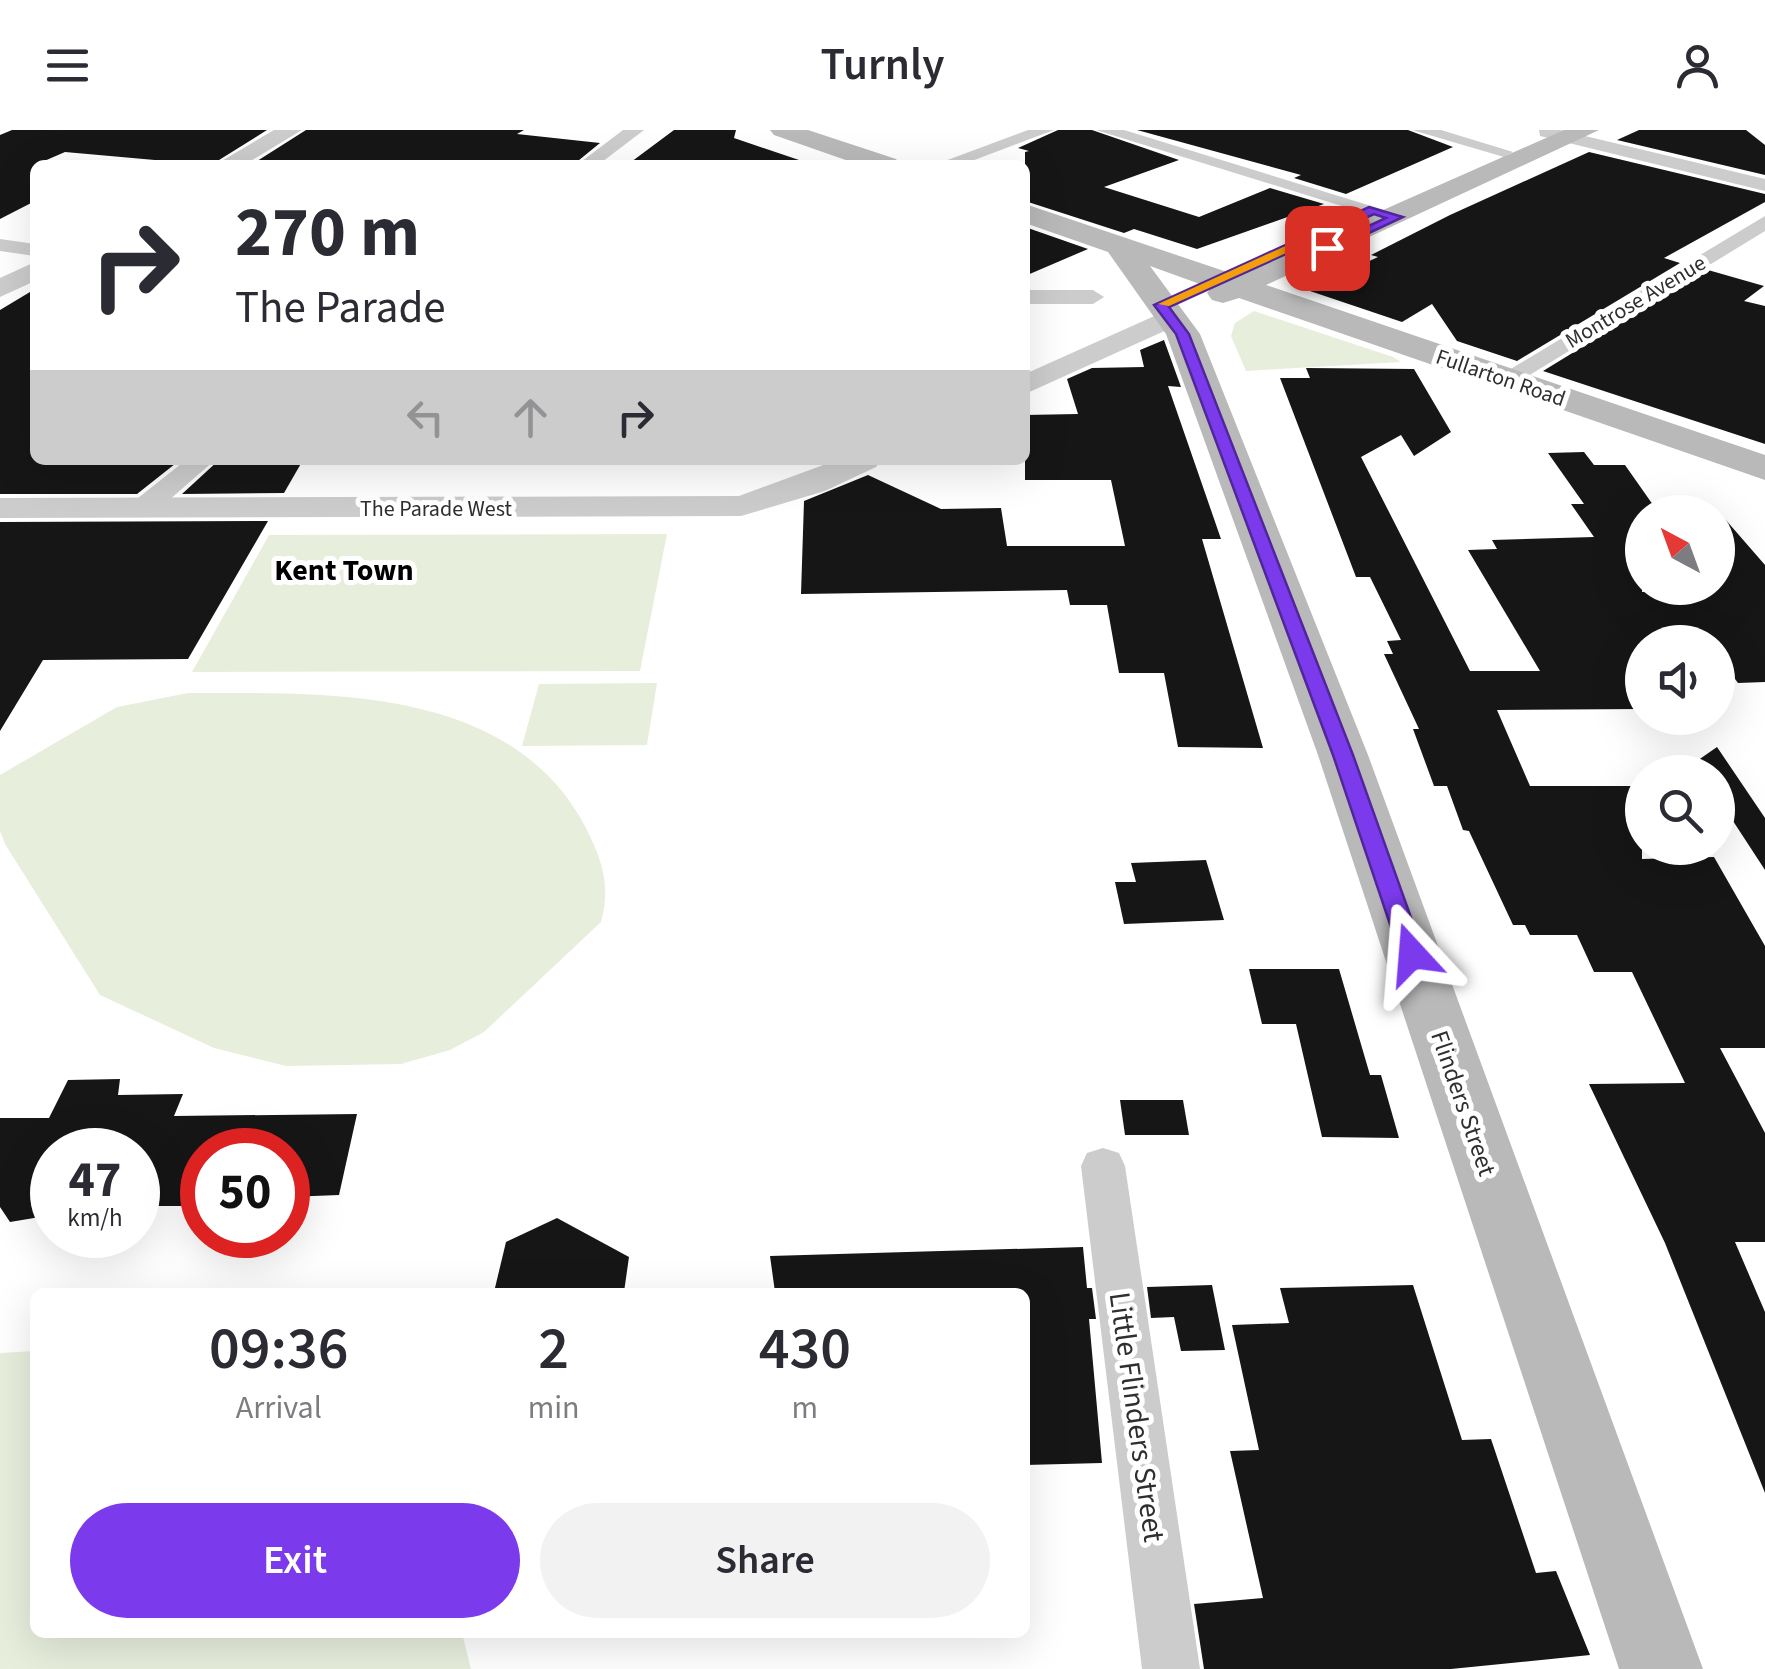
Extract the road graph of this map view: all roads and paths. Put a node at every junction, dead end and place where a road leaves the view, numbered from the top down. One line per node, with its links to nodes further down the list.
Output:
1 (292, 130): 10 (street)
2 (635, 130): 11 (street)
3 (783, 130): 12 (main road)
4 (1045, 130): 13 (street)
5 (1105, 130): 16 (street)
6 (1422, 130): 8 (street)
7 (1563, 132): 8 (main road); 14 (street); 16 (main road)
8 (1504, 152): 16 (main road)
9 (1765, 159): 14 (street)
10 (236, 160)
11 (593, 160)
12 (871, 160)
13 (958, 160)
14 (1732, 177): 15 (street)
15 (1765, 185)
16 (1385, 214): 23 (main road)
17 (1030, 215): 20 (main road, Fullarton Road)
18 (1765, 222): 30 (street, Montrose Avenue)
19 (0, 245): 21 (street)
20 (1119, 246): 23 (main road, Fullarton Road); 28 (main road, Flinders Street)
21 (30, 249)
22 (30, 273): 24 (street)
23 (1226, 283): 27 (main road, Fullarton Road); 28 (main road); 28 (main road)
24 (0, 290)
25 (1030, 297): 26 (street)
26 (1092, 297)
27 (1279, 301): 28 (main road); 30 (main road, Fullarton Road)
28 (1182, 319): 29 (street); 31 (street); 41 (main road, Flinders Street)
29 (1030, 370)
30 (1506, 379): 35 (main road, Fullarton Road)
31 (1030, 383)
32 (196, 465): 37 (street)
33 (823, 465): 37 (street, The Parade West)
34 (853, 465): 37 (street, The Parade West)
35 (1765, 468)
36 (0, 499): 37 (street, The Parade West)
37 (149, 503): 38 (street, The Parade West)
38 (0, 508)
39 (1103, 1166): 40 (street, Little Flinders Street)
40 (1171, 1669)
41 (1660, 1669)

